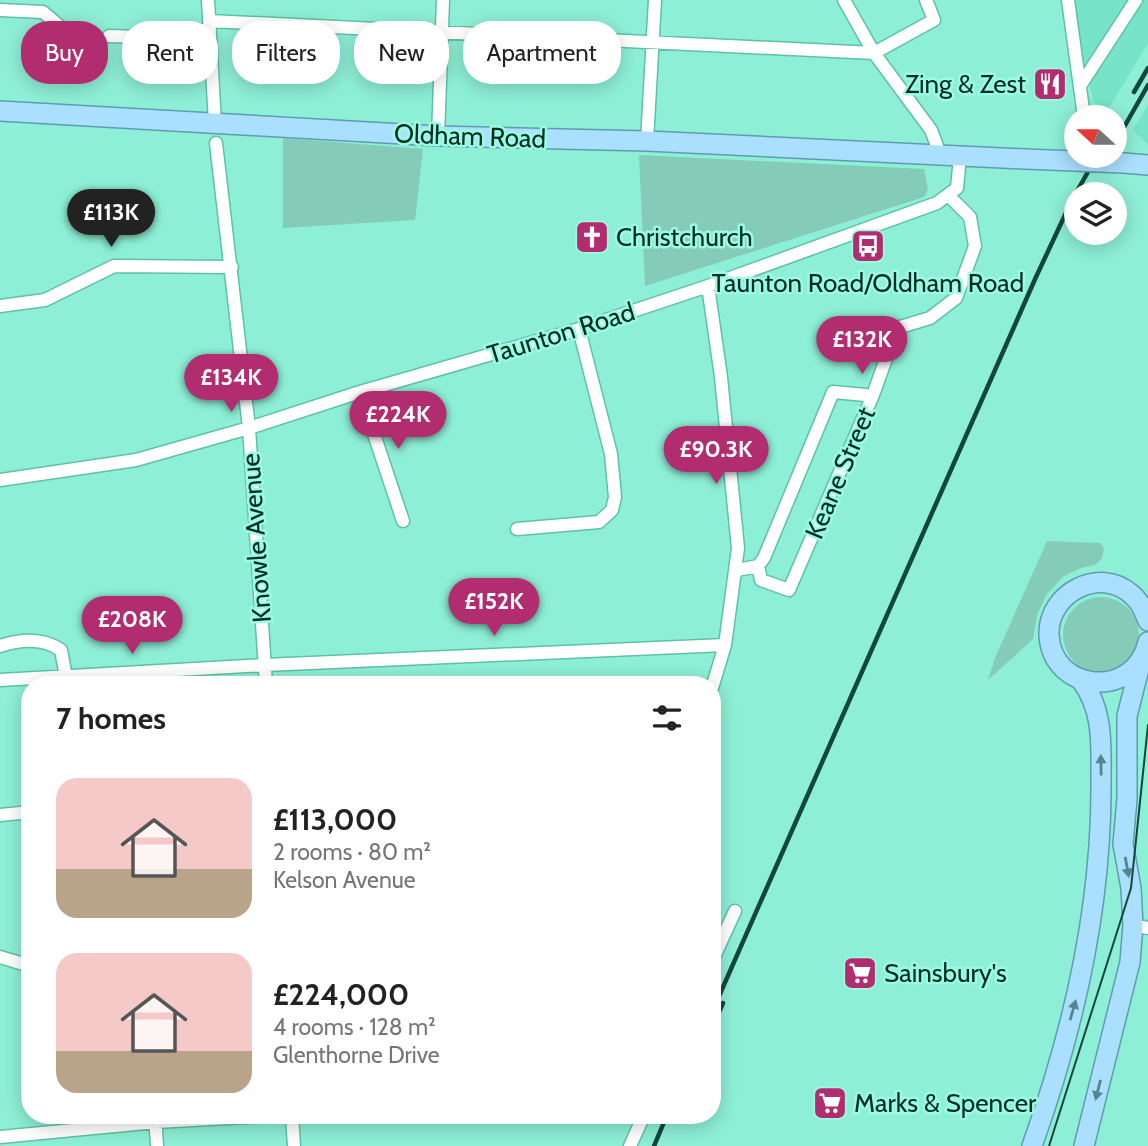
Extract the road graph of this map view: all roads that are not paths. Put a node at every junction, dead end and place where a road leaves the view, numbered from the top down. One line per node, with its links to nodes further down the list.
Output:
1 (208, 0): 10 (street, Knowle Avenue)
2 (443, 0): 11 (street)
3 (655, 0): 17 (street)
4 (844, 0): 18 (street)
5 (926, 0): 18 (street)
6 (1068, 0): 21 (street)
7 (1136, 0): 21 (street)
8 (0, 10): 9 (street)
9 (53, 21)
10 (210, 21)
11 (442, 21)
12 (218, 26): 13 (street)
13 (354, 31)
14 (449, 34): 17 (street)
15 (109, 36): 16 (street)
16 (122, 36)
17 (653, 43): 18 (street); 26 (street)
18 (874, 53): 27 (street)
19 (213, 84): 24 (street, Knowle Avenue)
20 (440, 84): 25 (street)
21 (1080, 86): 22 (street)
22 (1082, 105)
23 (0, 111): 24 (highway, Oldham Road)
24 (215, 133): 25 (highway, Oldham Road); 32 (street, Knowle Avenue)
25 (438, 136): 26 (highway, Oldham Road)
26 (647, 141): 27 (highway, Oldham Road)
27 (950, 156): 28 (highway, Oldham Road, bridge); 31 (street)
28 (1064, 159)
29 (1127, 163): 30 (highway, Oldham Road, bridge)
30 (1148, 165)
31 (948, 195): 33 (street, Taunton Road); 42 (street, Keane Street)
32 (232, 267): 34 (street); 38 (street, Knowle Avenue)
33 (709, 286): 35 (street, Taunton Road); 43 (street)
34 (0, 306)
35 (579, 329): 36 (street, Taunton Road); 41 (street)
36 (360, 392): 38 (street, Taunton Road); 40 (street)
37 (866, 395): 42 (street)
38 (249, 428): 39 (street, Taunton Road); 49 (street, Knowle Avenue)
39 (0, 480)
40 (403, 520)
41 (517, 529)
42 (758, 566): 43 (street)
43 (737, 570): 46 (street)
44 (1140, 593): 45 (highway); 56 (highway)
45 (1148, 621)
46 (725, 645): 49 (street); 53 (street)
47 (0, 646): 50 (street)
48 (1146, 651): 56 (highway); 58 (highway)
49 (265, 665): 51 (street); 52 (street, Knowle Avenue)
50 (66, 676)
51 (157, 676)
52 (266, 676)
53 (716, 676)
54 (21, 679): 55 (street)
55 (0, 680)
56 (1081, 680): 74 (highway, one-way to 56)
57 (1148, 682): 58 (highway)
58 (1127, 799): 62 (highway, one-way to 62)
59 (21, 813): 60 (street)
60 (0, 815)
61 (735, 911): 63 (street)
62 (1140, 927): 75 (highway, one-way to 75)
63 (721, 941)
64 (0, 957): 65 (street)
65 (21, 963)
66 (121, 1124): 70 (street)
67 (156, 1124): 71 (street)
68 (293, 1124): 72 (street)
69 (640, 1124): 73 (street)
70 (9, 1140)
71 (157, 1146)
72 (294, 1146)
73 (630, 1146)
74 (1032, 1146)
75 (1084, 1146)

